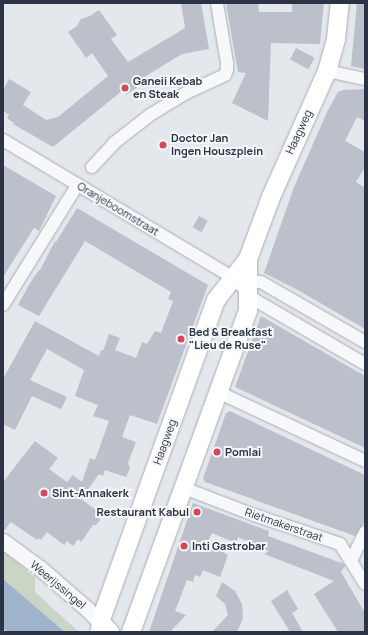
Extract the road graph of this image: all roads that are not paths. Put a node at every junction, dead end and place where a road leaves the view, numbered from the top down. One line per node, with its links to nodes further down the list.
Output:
1 (216, 3): 6 (street)
2 (340, 3): 3 (main road, Haagweg)
3 (328, 71): 4 (street); 8 (main road, Haagweg)
4 (365, 79)
5 (3, 140): 7 (street, Oranjeboomstraat)
6 (92, 167)
7 (78, 184): 8 (street, Oranjeboomstraat); 9 (street)
8 (243, 284): 10 (street); 11 (street); 12 (main road); 19 (main road, Haagweg)
9 (3, 304)
10 (365, 342)
11 (365, 364)
12 (218, 392): 13 (street); 14 (main road)
13 (365, 461)
14 (184, 488): 17 (street, Rietmakerstraat); 20 (main road)
15 (365, 532): 17 (street)
16 (3, 541): 19 (street, Weerijssingel)
17 (351, 561): 18 (street, Rietmakerstraat)
18 (365, 584)
19 (102, 629)
20 (131, 632)

